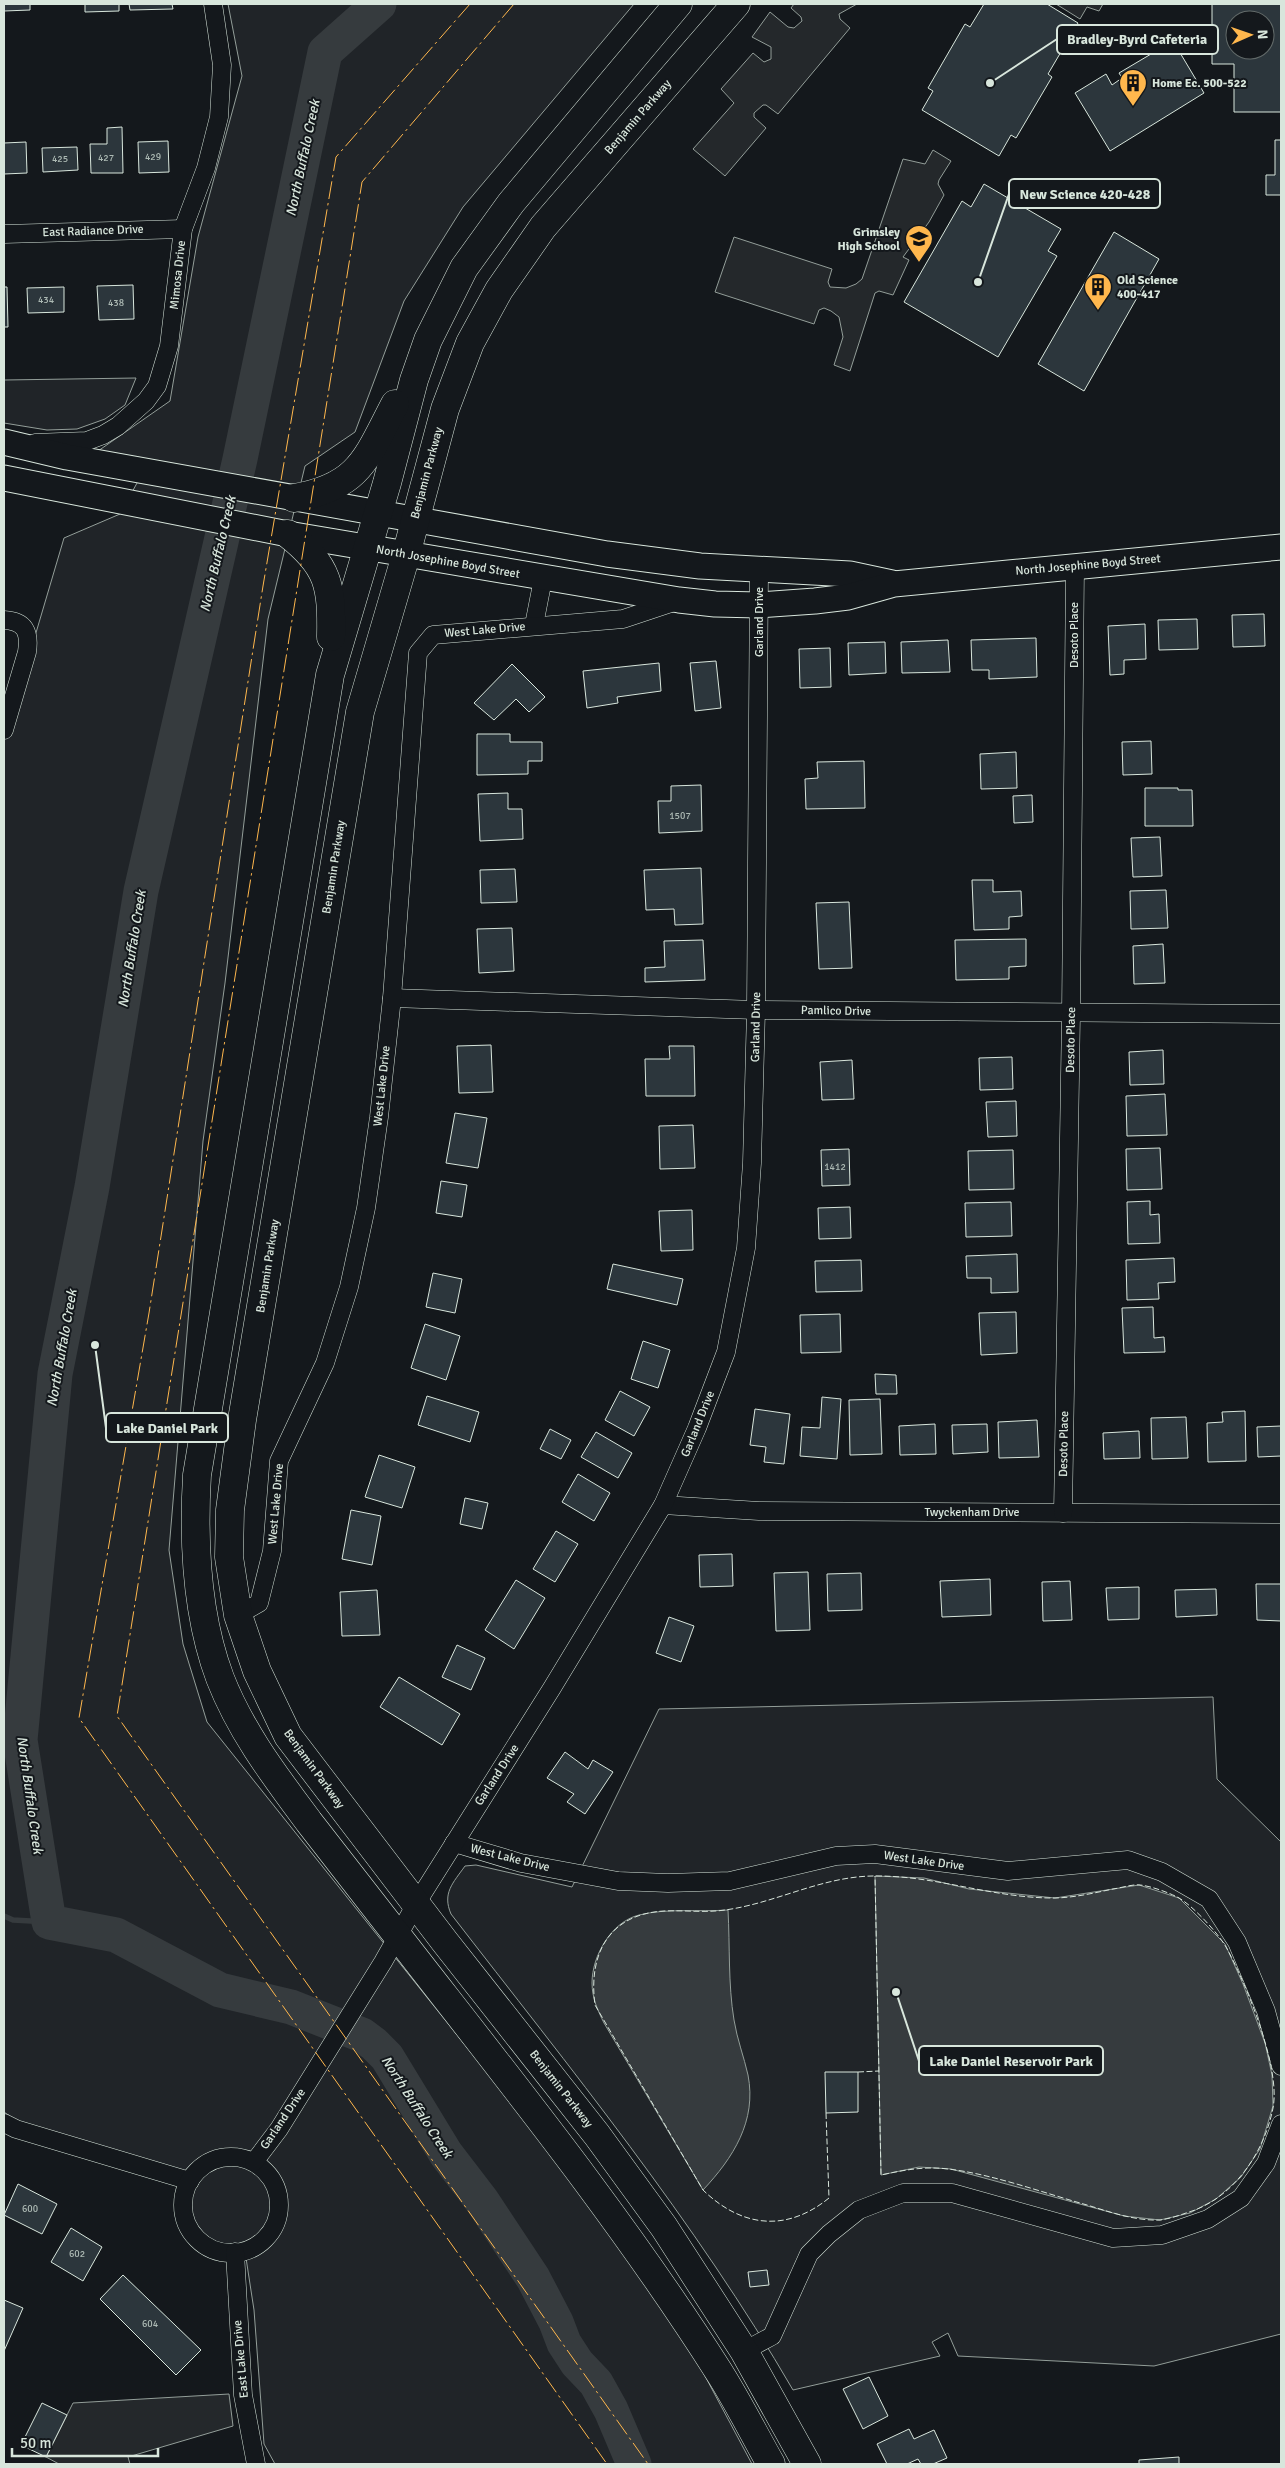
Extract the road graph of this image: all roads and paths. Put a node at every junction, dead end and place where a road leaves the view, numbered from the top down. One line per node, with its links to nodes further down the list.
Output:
1 (213, 4): 4 (street, Mimosa Drive)
2 (678, 4): 6 (main road)
3 (736, 4): 11 (main road, Benjamin Parkway)
4 (183, 229): 5 (street, East Radiance Drive); 7 (street, Mimosa Drive)
5 (4, 234)
6 (428, 340): 9 (main road); 10 (main road)
7 (8, 443): 9 (main road, North Josephine Boyd Street)
8 (4, 478): 12 (main road, North Josephine Boyd Street)
9 (294, 498): 10 (main road, North Josephine Boyd Street)
10 (378, 512): 11 (main road, North Josephine Boyd Street); 13 (main road)
11 (415, 518): 15 (main road, Benjamin Parkway); 17 (main road, North Josephine Boyd Street)
12 (288, 534): 13 (main road, North Josephine Boyd Street); 24 (main road)
13 (368, 547): 15 (main road, North Josephine Boyd Street); 24 (main road)
14 (1281, 547): 16 (main road, North Josephine Boyd Street)
15 (406, 555): 18 (main road, North Josephine Boyd Street); 33 (main road, Benjamin Parkway)
16 (1075, 566): 19 (main road, North Josephine Boyd Street); 28 (street, Desoto Place)
17 (759, 570): 19 (main road, North Josephine Boyd Street); 21 (street, Garland Drive)
18 (543, 579): 20 (main road, North Josephine Boyd Street); 23 (street, West Lake Drive)
19 (894, 584): 21 (main road, North Josephine Boyd Street)
20 (679, 600): 21 (main road, North Josephine Boyd Street); 23 (street, West Lake Drive)
21 (759, 605): 27 (street, Garland Drive)
22 (4, 620): 25 (street)
23 (534, 625): 26 (street, West Lake Drive)
24 (330, 675): 36 (main road)
25 (4, 730)
26 (392, 998): 27 (street, Pamlico Drive); 33 (street, West Lake Drive)
27 (756, 1010): 28 (street, Pamlico Drive); 30 (street, Garland Drive)
28 (1071, 1014): 29 (street, Pamlico Drive); 31 (street, Desoto Place)
29 (1281, 1014)
30 (662, 1506): 31 (street, Twyckenham Drive); 34 (street, Garland Drive)
31 (1063, 1513): 32 (street, Twyckenham Drive)
32 (1281, 1514)
33 (238, 1615): 35 (main road, Benjamin Parkway)
34 (454, 1843): 35 (street, Garland Drive); 37 (street, West Lake Drive)
35 (416, 1904): 36 (street, Garland Drive); 43 (main road, Benjamin Parkway)
36 (399, 1937): 40 (street, Garland Drive); 45 (main road)
37 (1281, 2066)
38 (4, 2122): 41 (street)
39 (1281, 2124): 43 (street)
40 (254, 2162): 41 (street); 42 (street)
41 (190, 2181): 42 (street)
42 (235, 2252): 44 (street, East Lake Drive)
43 (744, 2351): 46 (main road, Benjamin Parkway)
44 (256, 2464)
45 (771, 2464)
46 (807, 2464)

